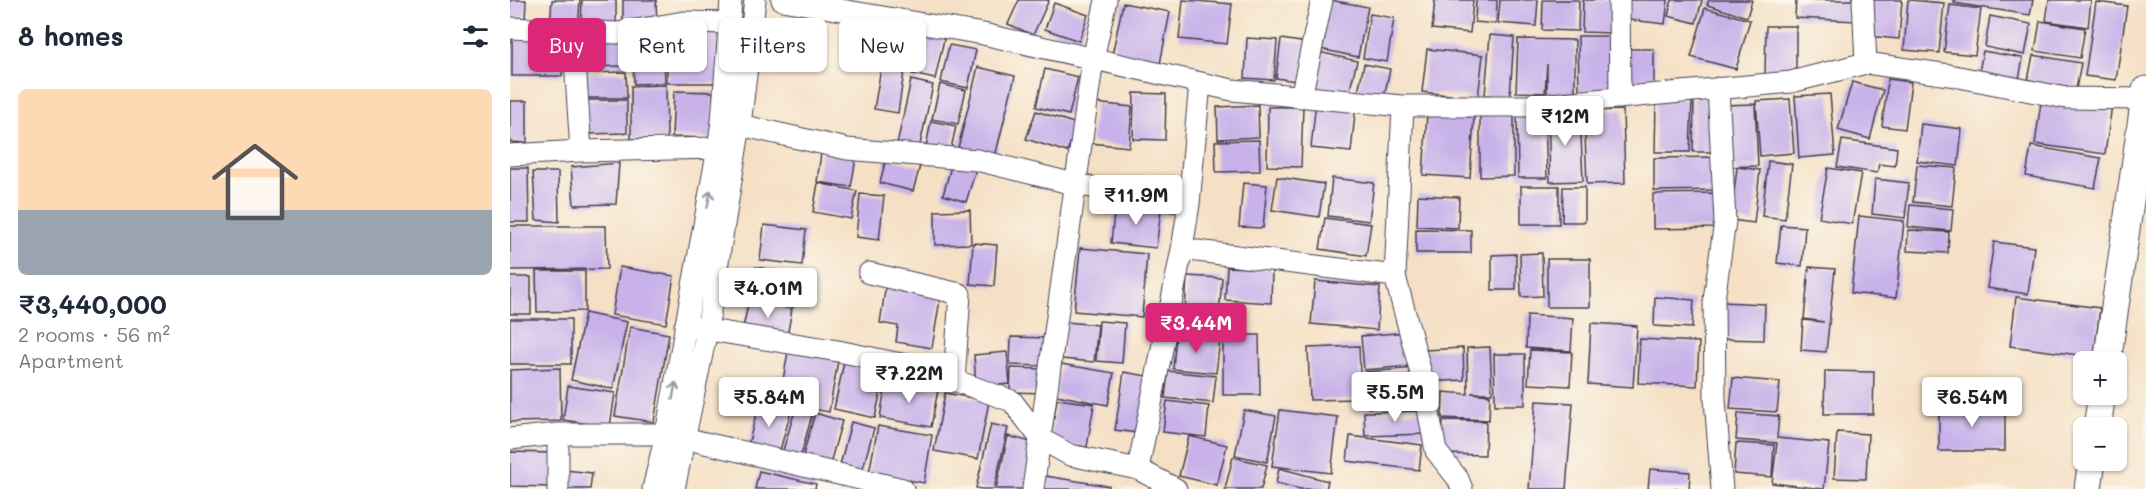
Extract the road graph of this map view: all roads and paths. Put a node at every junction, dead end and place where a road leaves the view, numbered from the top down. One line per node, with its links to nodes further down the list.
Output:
1 (731, 0): 8 (street)
2 (755, 0): 23 (street)
3 (782, 0): 13 (street)
4 (1106, 0): 13 (street)
5 (1322, 0): 20 (street)
6 (1619, 0): 21 (street)
7 (1863, 0): 14 (street)
8 (730, 18)
9 (719, 23): 12 (street)
10 (510, 28): 11 (street)
11 (528, 29)
12 (606, 32)
13 (1093, 59): 17 (street); 27 (street)
14 (1866, 63): 18 (street); 19 (street)
15 (576, 72): 25 (street)
16 (725, 72): 24 (street)
17 (1200, 83): 20 (street); 28 (street)
18 (1718, 88): 21 (street); 49 (street)
19 (2145, 94): 34 (street)
20 (1301, 97): 22 (street)
21 (1620, 98): 22 (street)
22 (1403, 106): 31 (street)
23 (740, 125): 27 (street); 33 (street)
24 (718, 148): 25 (street); 32 (street, one-way to 24)
25 (581, 151): 26 (street)
26 (510, 155)
27 (1074, 184): 28 (street); 39 (street)
28 (1189, 204): 29 (street)
29 (1182, 249): 31 (street); 40 (street)
30 (869, 273): 35 (street)
31 (1395, 276): 48 (street)
32 (685, 326): 33 (street); 37 (street, one-way to 32)
33 (707, 330): 35 (street); 37 (street)
34 (2109, 351)
35 (954, 381): 39 (street)
36 (558, 434): 37 (street); 38 (street); 42 (street)
37 (675, 436): 43 (street); 44 (street); 45 (street)
38 (510, 439)
39 (1041, 439): 40 (street); 46 (street)
40 (1138, 470): 47 (street)
41 (2090, 471): 50 (street)
42 (558, 489)
43 (653, 489)
44 (674, 489)
45 (903, 489)
46 (1033, 489)
47 (1176, 489)
48 (1462, 489)
49 (1722, 489)
50 (2088, 489)

